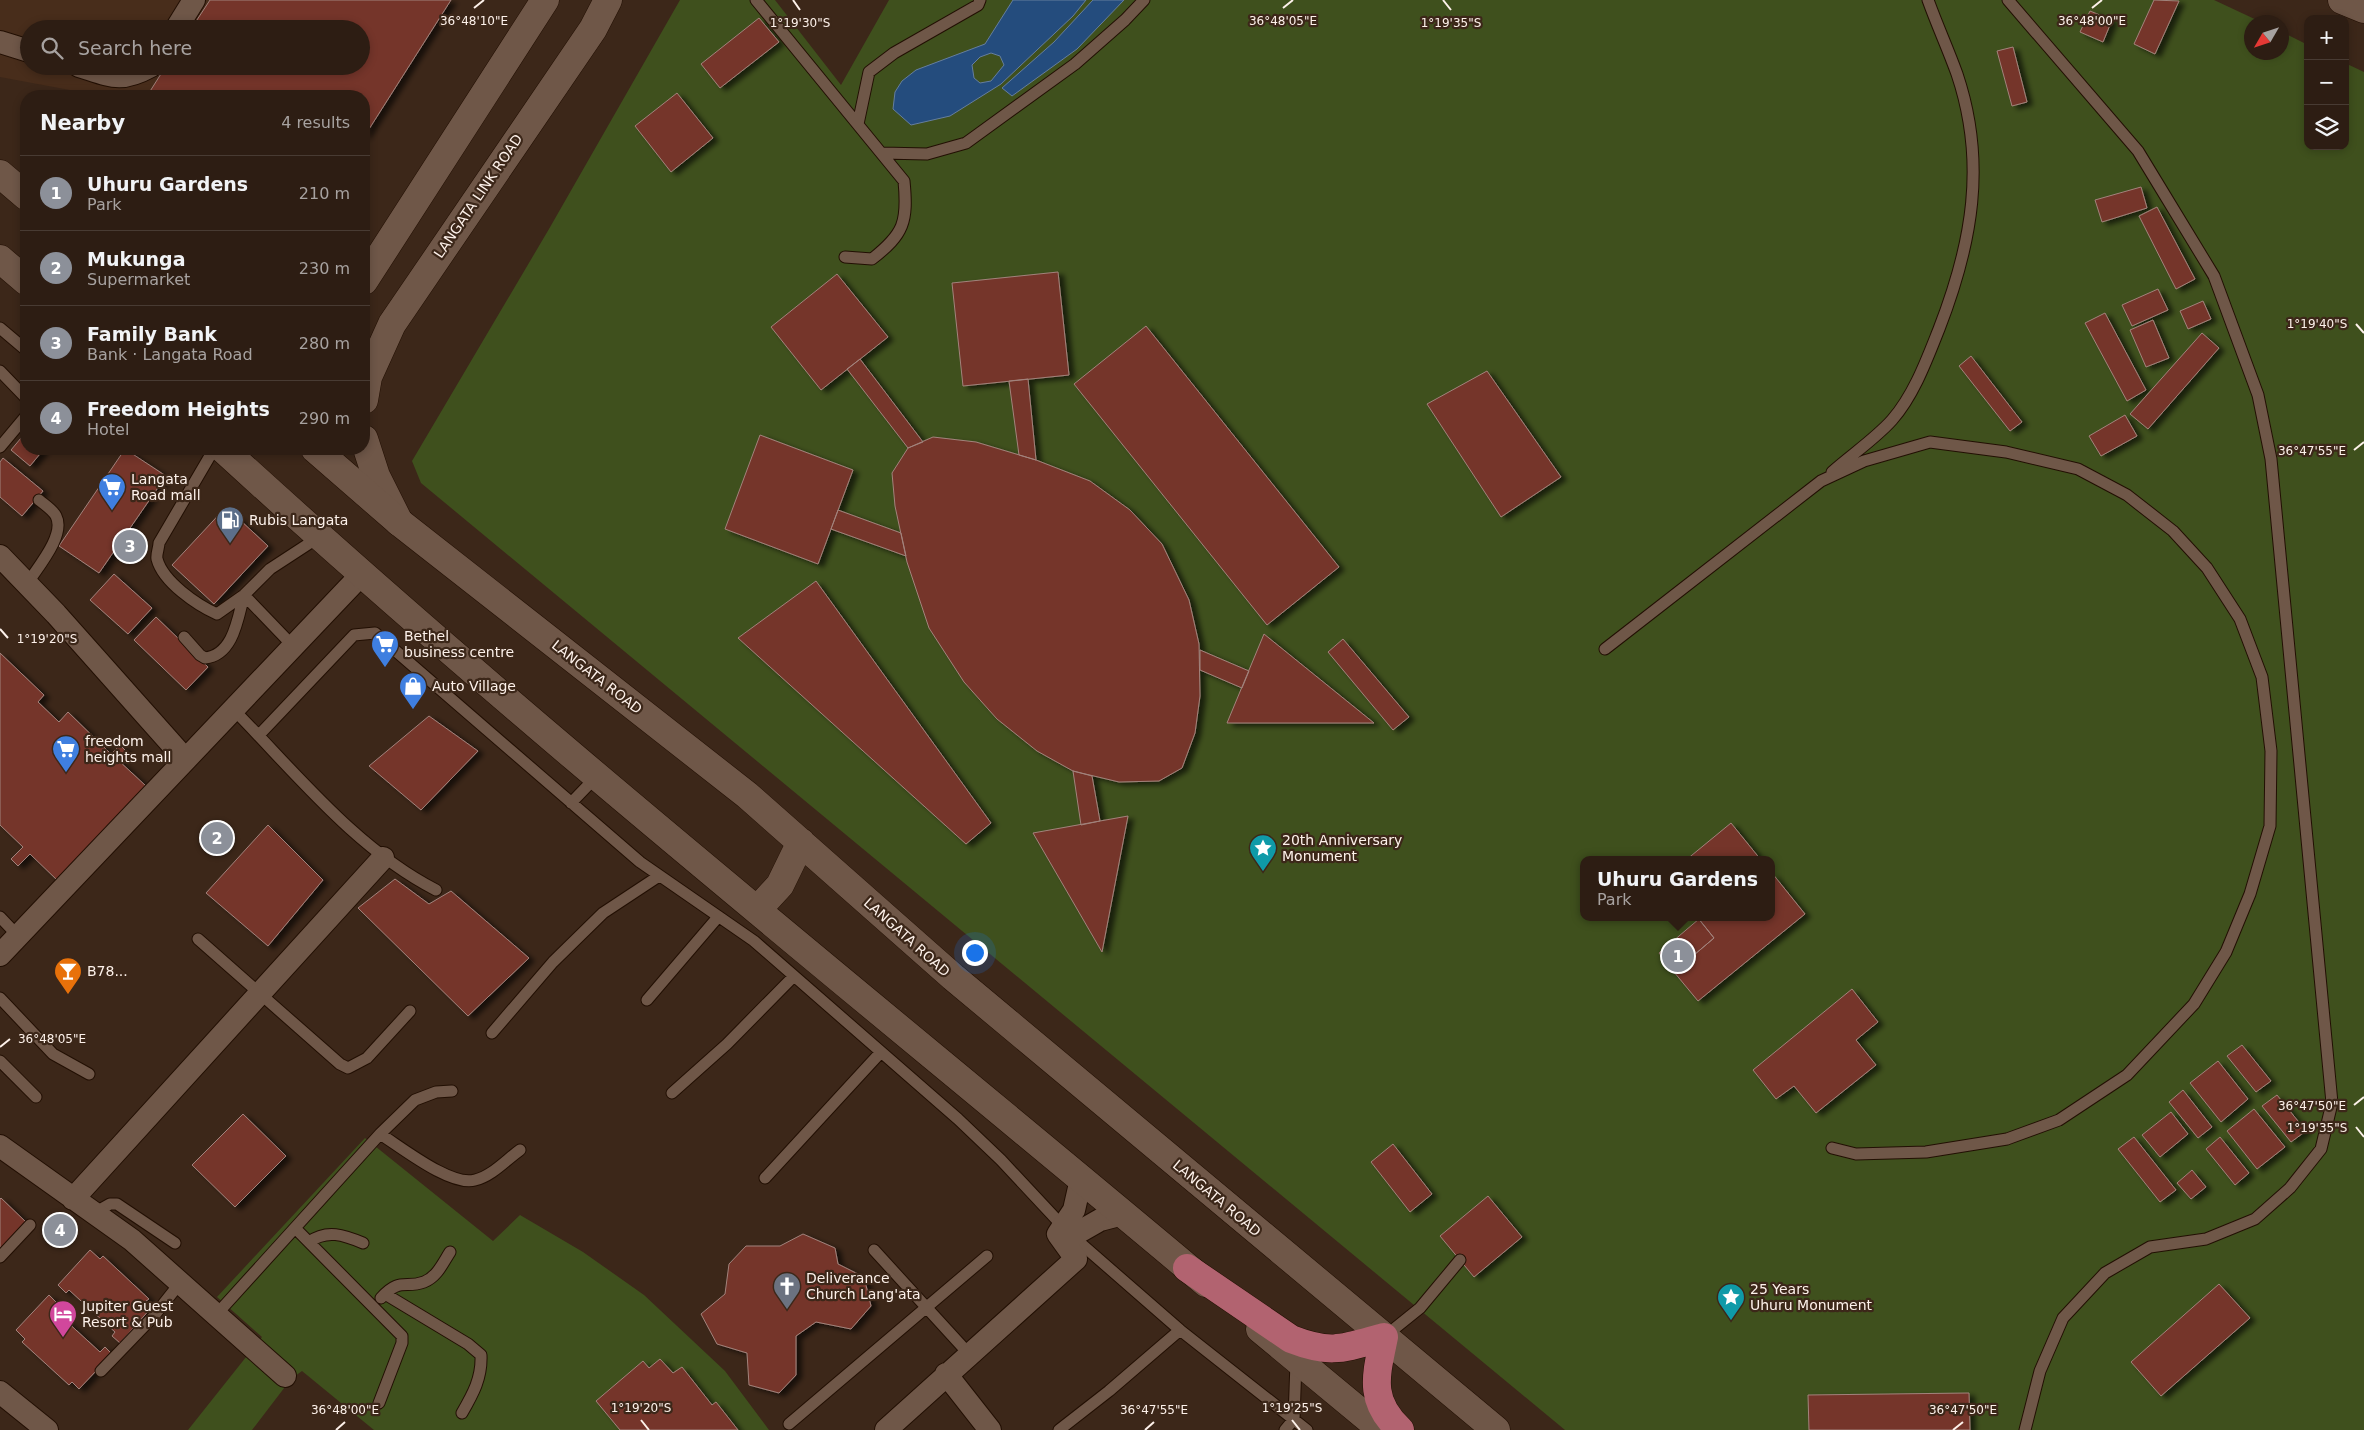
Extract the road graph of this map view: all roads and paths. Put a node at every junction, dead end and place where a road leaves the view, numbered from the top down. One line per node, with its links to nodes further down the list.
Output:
1 (194, 0): 11 (street)
2 (545, 0): 22 (main road)
3 (608, 0): 27 (main road, LANGATA LINK ROAD)
4 (756, 0): 16 (lane)
5 (980, 0): 16 (lane)
6 (1144, 0): 17 (lane)
7 (1928, 0): 35 (lane)
8 (2008, 0): 120 (lane)
9 (2342, 0): 10 (main road)
10 (2364, 9)
11 (182, 20)
12 (0, 42): 13 (street)
13 (20, 48)
14 (108, 75): 15 (street)
15 (131, 75)
16 (858, 124): 17 (lane)
17 (882, 153): 20 (lane)
18 (0, 174): 19 (main road)
19 (20, 191)
20 (845, 257)
21 (0, 259): 23 (main road)
22 (370, 272)
23 (20, 276)
24 (0, 328): 25 (lane)
25 (20, 345)
26 (0, 371): 28 (lane)
27 (370, 373)
28 (20, 392)
29 (20, 423): 30 (lane)
30 (0, 447)
31 (210, 455): 42 (lane)
32 (230, 455): 38 (main road)
33 (322, 455): 37 (main road, LANGATA ROAD)
34 (369, 455): 37 (main road)
35 (1821, 481): 45 (lane); 75 (lane)
36 (39, 500): 41 (lane)
37 (399, 522): 51 (main road, LANGATA ROAD)
38 (319, 537): 40 (main road); 42 (lane)
39 (0, 556): 41 (street)
40 (361, 575): 44 (street); 49 (main road)
41 (27, 584): 48 (street)
42 (244, 595): 43 (lane); 44 (lane)
43 (184, 637)
44 (293, 646): 46 (street)
45 (1605, 649)
46 (233, 709): 47 (lane); 48 (street)
47 (258, 735): 50 (lane); 52 (lane)
48 (186, 759): 58 (street)
49 (596, 776): 50 (lane); 55 (main road)
50 (570, 803): 53 (lane)
51 (801, 842): 55 (main road); 100 (main road, LANGATA ROAD)
52 (383, 858): 54 (lane); 62 (street)
53 (659, 876): 57 (lane); 66 (lane)
54 (436, 890)
55 (757, 910): 78 (main road)
56 (0, 917): 58 (lane)
57 (718, 917): 61 (lane); 64 (lane)
58 (18, 936): 60 (street)
59 (198, 939): 62 (lane)
60 (0, 955)
61 (794, 976): 67 (lane); 71 (lane)
62 (262, 994): 65 (lane); 79 (street)
63 (0, 998): 69 (lane)
64 (648, 1000)
65 (410, 1011)
66 (492, 1034)
67 (881, 1052): 77 (lane); 84 (lane)
68 (0, 1061): 72 (lane)
69 (88, 1074)
70 (452, 1091): 73 (lane)
71 (672, 1093)
72 (36, 1097)
73 (380, 1134): 76 (lane); 83 (lane)
74 (0, 1146): 79 (street)
75 (1832, 1148)
76 (520, 1150)
77 (765, 1178)
78 (1081, 1179): 81 (main road); 84 (street)
79 (73, 1199): 80 (street)
80 (94, 1213): 86 (lane); 94 (street)
81 (1123, 1214): 84 (street); 93 (main road)
82 (30, 1224): 90 (lane)
83 (295, 1228): 85 (lane); 98 (lane)
84 (1067, 1231): 99 (lane); 101 (street)
85 (309, 1242): 87 (lane); 96 (lane)
86 (175, 1243)
87 (363, 1243)
88 (874, 1250): 97 (lane)
89 (450, 1252): 95 (lane)
90 (0, 1256)
91 (987, 1256): 97 (lane)
92 (1460, 1260): 100 (lane)
93 (1187, 1268): 100 (main road); 102 (main road)
94 (180, 1283): 98 (street); 103 (lane)
95 (385, 1294): 96 (lane); 108 (lane)
96 (374, 1306): 107 (lane)
97 (927, 1308): 101 (lane); 110 (lane)
98 (216, 1315): 105 (street)
99 (1180, 1330): 109 (lane); 114 (lane)
100 (1384, 1337): 118 (main road); 119 (main road, LANGATA ROAD)
101 (969, 1354): 104 (street)
102 (1296, 1358): 109 (lane); 117 (main road)
103 (101, 1371)
104 (946, 1374): 112 (street); 113 (street)
105 (285, 1376)
106 (0, 1392): 111 (street)
107 (379, 1403)
108 (462, 1414)
109 (1294, 1419): 115 (lane); 116 (lane)
110 (790, 1424)
111 (46, 1430)
112 (886, 1430)
113 (990, 1430)
114 (1059, 1430)
115 (1285, 1430)
116 (1307, 1430)
117 (1382, 1430)
118 (1400, 1430)
119 (1496, 1430)
120 (2025, 1430)

